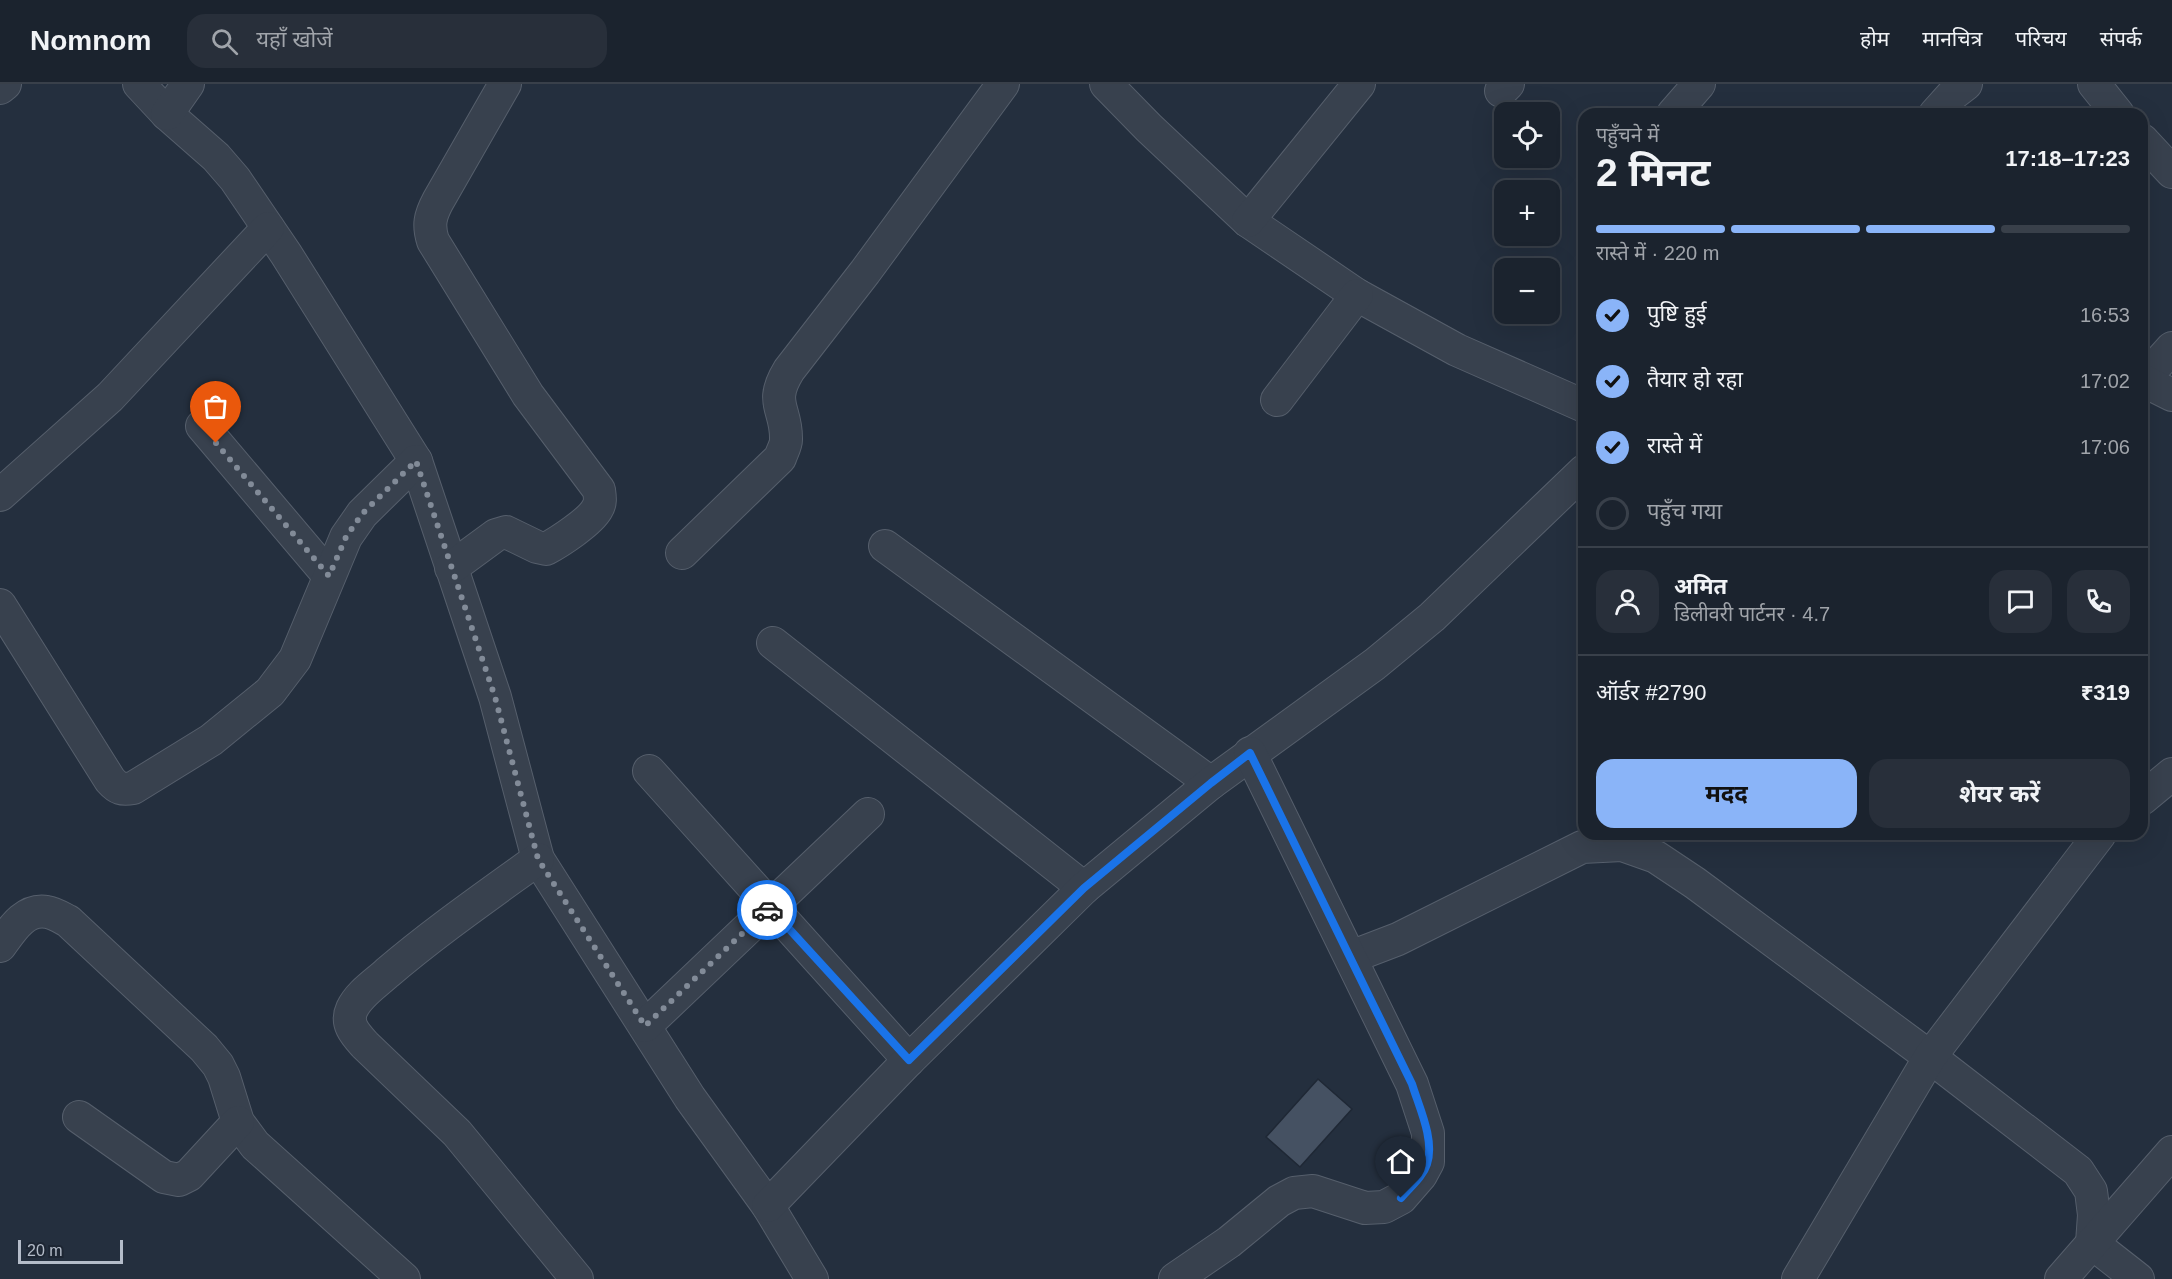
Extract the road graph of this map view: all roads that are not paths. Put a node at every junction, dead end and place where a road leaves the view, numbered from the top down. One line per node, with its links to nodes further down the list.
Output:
1 (4, 84): 11 (street)
2 (139, 84): 15 (street)
3 (188, 84): 15 (street)
4 (505, 84): 33 (street)
5 (1003, 84): 32 (street)
6 (1107, 84): 18 (street)
7 (1359, 84): 18 (street)
8 (1699, 84): 12 (street)
9 (1966, 84): 13 (street)
10 (2094, 84): 14 (street)
11 (0, 88)
12 (1678, 108)
13 (1940, 108)
14 (2113, 108)
15 (167, 114): 19 (street)
16 (2148, 146): 17 (street)
17 (2172, 172)
18 (1248, 221): 20 (street)
19 (268, 228): 28 (street); 30 (street)
20 (1356, 295): 25 (street); 26 (street)
21 (2172, 348): 22 (street)
22 (2148, 374)
23 (2148, 383): 24 (street)
24 (2172, 395)
25 (1277, 400)
26 (1578, 403)
27 (202, 426): 34 (street)
28 (416, 461): 33 (street); 34 (street)
29 (1578, 477): 37 (street)
30 (0, 495)
31 (885, 546): 40 (street)
32 (682, 553)
33 (452, 568): 44 (street)
34 (329, 576): 35 (street)
35 (0, 606)
36 (773, 643): 45 (street)
37 (1250, 753): 40 (street); 48 (street)
38 (649, 771): 46 (street)
39 (2172, 774): 41 (street)
40 (1211, 783): 45 (street)
41 (2148, 794)
42 (868, 814): 46 (street)
43 (2095, 840): 50 (street)
44 (538, 859): 49 (street); 58 (street)
45 (1084, 888): 51 (street)
46 (770, 908): 49 (street); 51 (street)
47 (0, 946): 53 (street)
48 (1351, 957): 50 (street); 60 (street)
49 (645, 1026): 55 (street)
50 (1930, 1057): 56 (street); 61 (street)
51 (909, 1060): 55 (street)
52 (79, 1117): 53 (street)
53 (238, 1122): 57 (street)
54 (2172, 1152): 56 (street)
55 (768, 1206): 59 (street)
56 (2092, 1243): 62 (street); 63 (street)
57 (404, 1279)
58 (577, 1279)
59 (812, 1279)
60 (1175, 1279)
61 (1798, 1279)
62 (2061, 1279)
63 (2138, 1279)

